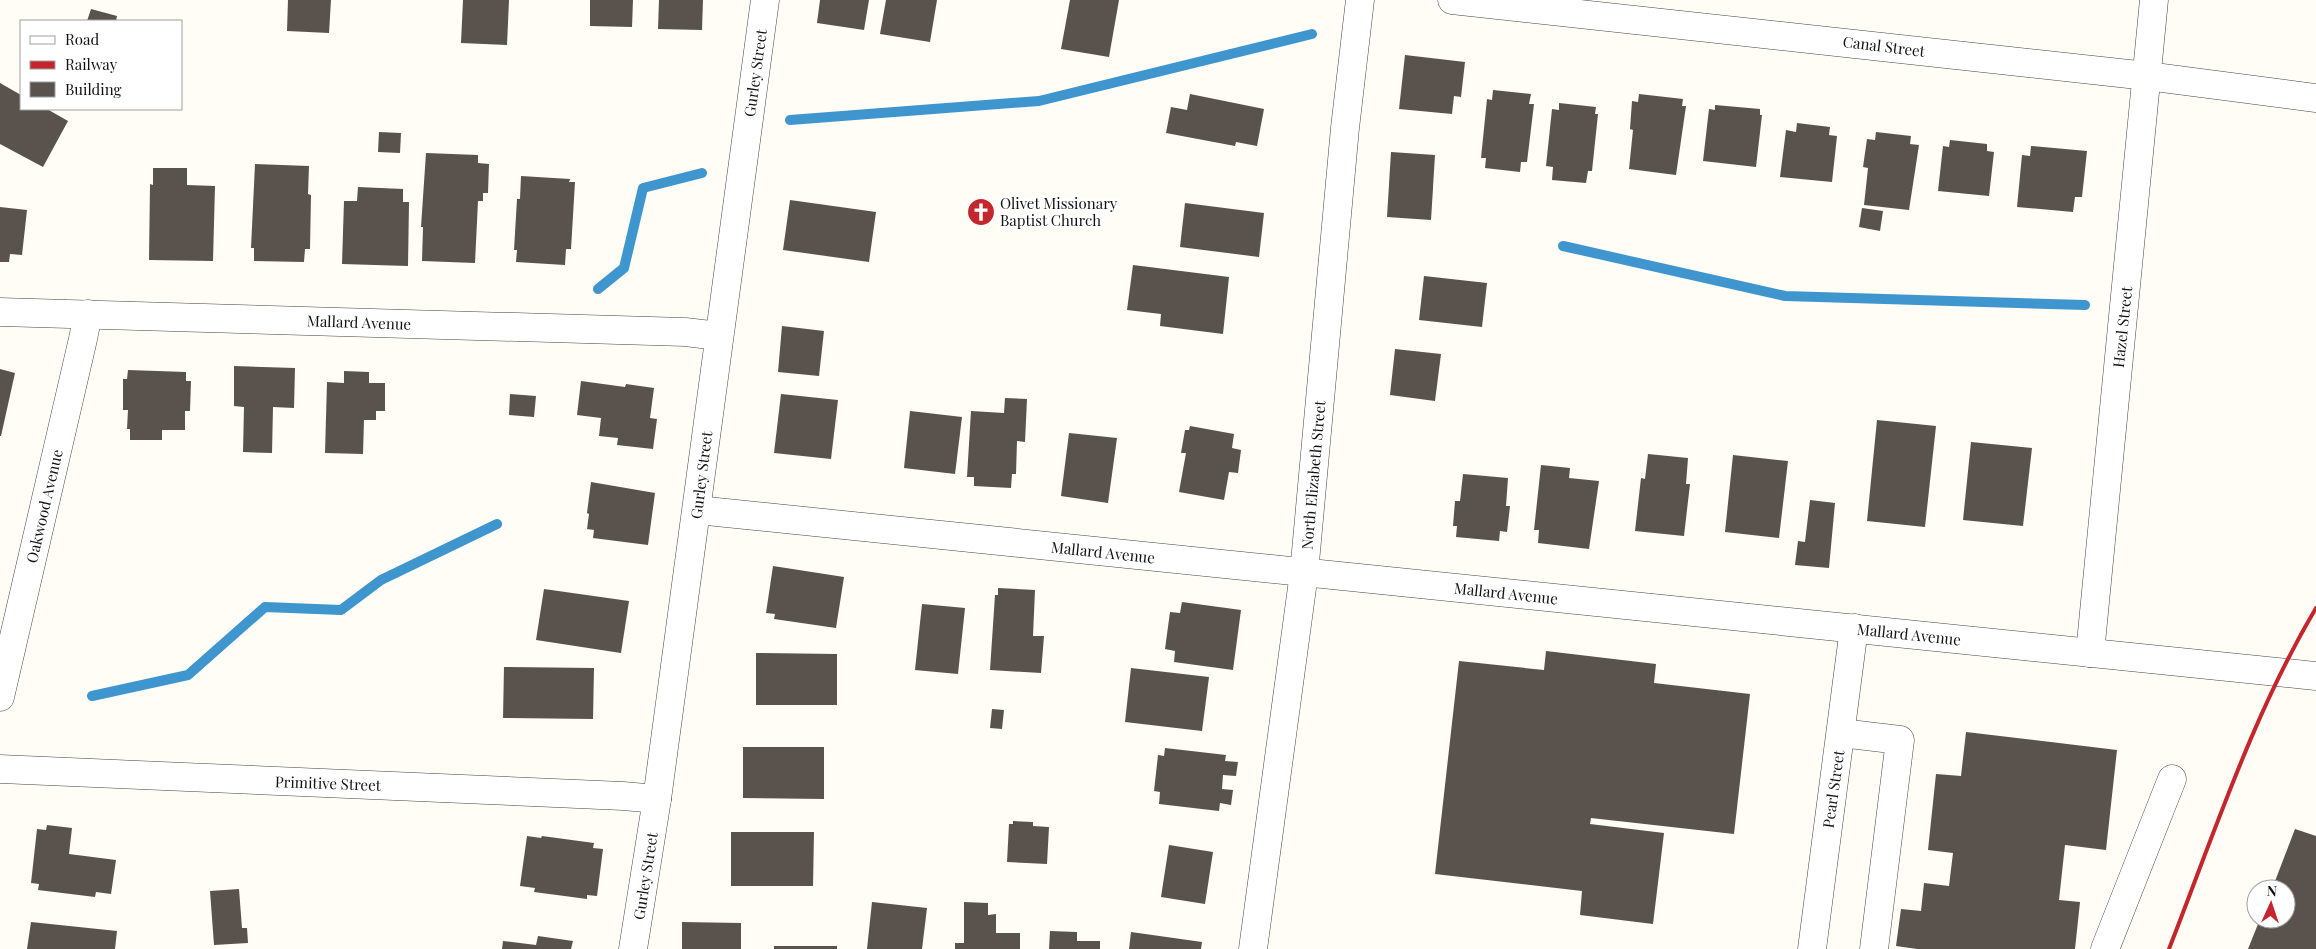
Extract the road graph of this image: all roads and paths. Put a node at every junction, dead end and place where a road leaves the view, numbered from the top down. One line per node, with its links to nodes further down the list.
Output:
1 (765, 0): 9 (street, Gurley Street)
2 (1360, 0): 11 (street, North Elizabeth Street)
3 (1452, 0): 5 (street, Canal Street)
4 (2154, 0): 5 (street, Hazel Street)
5 (2147, 76): 6 (street, Canal Street); 13 (street, Hazel Street)
6 (2316, 98)
7 (0, 312): 8 (street, Mallard Avenue)
8 (88, 314): 9 (street, Mallard Avenue); 15 (street, Oakwood Avenue)
9 (719, 336): 10 (street, Gurley Street)
10 (697, 510): 11 (street, Mallard Avenue); 19 (street, Gurley Street)
11 (1304, 573): 12 (street, Mallard Avenue); 21 (street, North Elizabeth Street)
12 (1854, 628): 13 (street, Mallard Avenue); 16 (street, Pearl Street)
13 (2090, 653): 14 (street, Mallard Avenue)
14 (2316, 676)
15 (0, 697)
16 (1841, 733): 22 (street, Pearl Street); 23 (street)
17 (0, 769): 19 (street, Primitive Street)
18 (2172, 779): 24 (street)
19 (657, 799): 20 (street, Gurley Street)
20 (633, 949)
21 (1253, 949)
22 (1812, 949)
23 (1874, 949)
24 (2104, 949)

